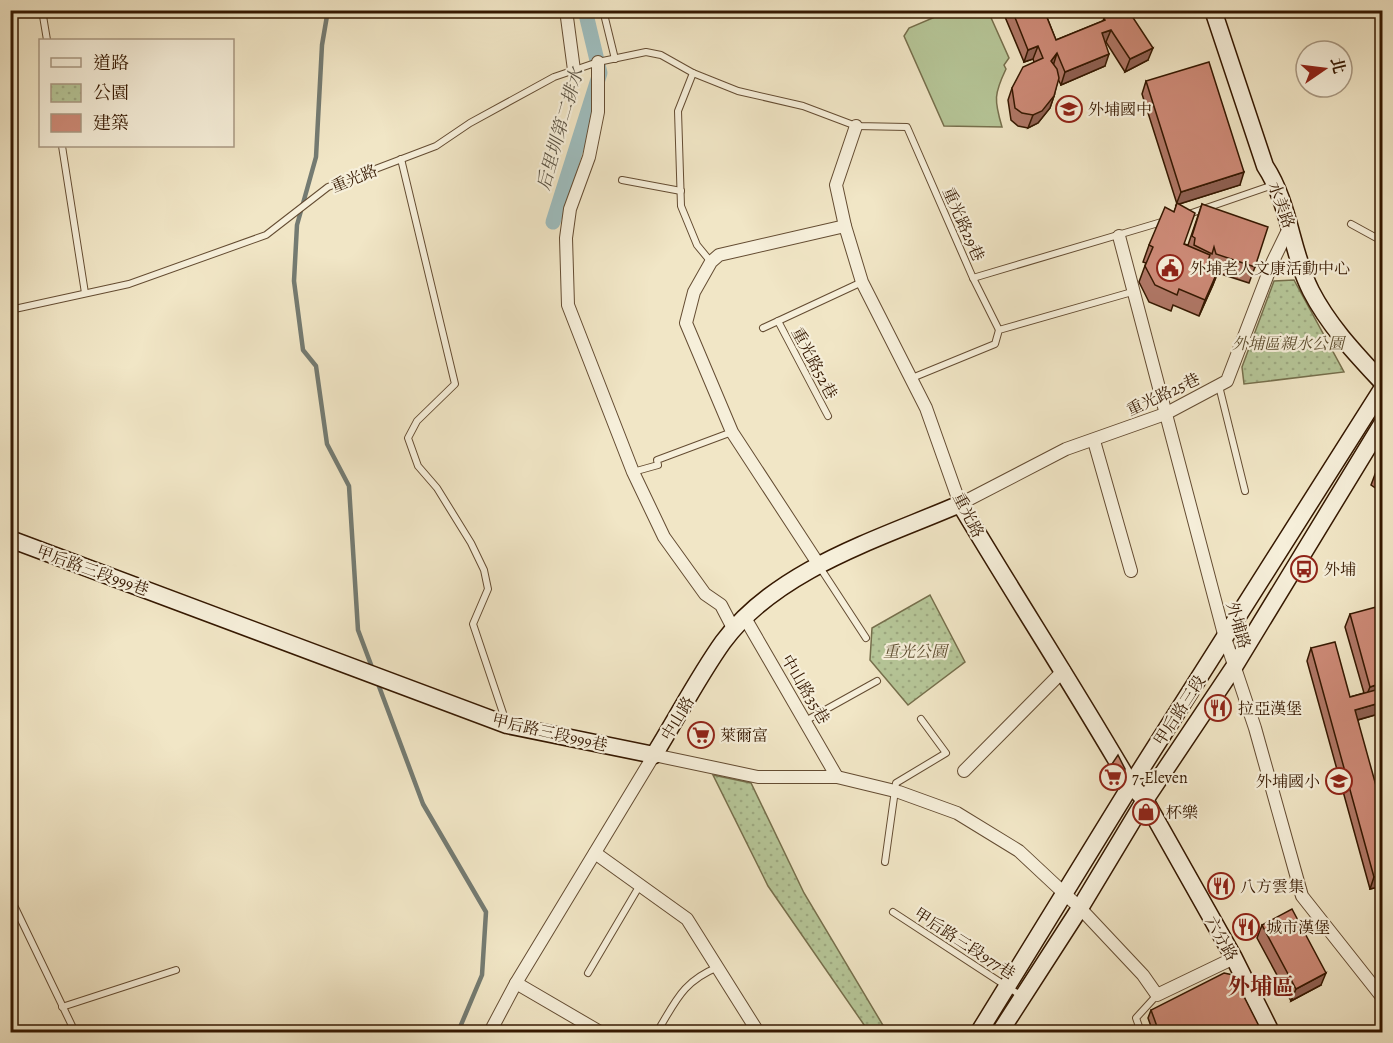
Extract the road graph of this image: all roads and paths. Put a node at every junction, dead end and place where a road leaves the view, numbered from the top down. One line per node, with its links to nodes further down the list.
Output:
1 (42, 10): 5 (lane)
2 (566, 10): 8 (street)
3 (603, 10): 6 (lane)
4 (1213, 10): 15 (street, 水美路)
5 (46, 39)
6 (615, 59): 7 (lane, 重光路); 9 (lane, 重光路)
7 (598, 62): 8 (lane, 重光路); 42 (street, 中山路35巷)
8 (574, 70): 13 (lane, 重光路)
9 (693, 73): 10 (lane, 重光路); 16 (lane)
10 (856, 126): 11 (lane, 重光路); 20 (street, 重光路)
11 (907, 127): 25 (lane, 重光路29巷)
12 (63, 147): 28 (lane)
13 (401, 159): 28 (lane, 重光路); 56 (lane)
14 (622, 180): 16 (lane)
15 (1277, 184): 17 (lane); 21 (street, 水美路)
16 (681, 190): 24 (lane)
17 (1182, 216)
18 (1171, 220): 22 (lane)
19 (1351, 224): 23 (lane)
20 (845, 226): 24 (street); 26 (street, 重光路)
21 (1290, 226): 34 (street, 水美路); 35 (street, 重光路25巷)
22 (1119, 236): 25 (lane); 27 (street, 外埔路)
23 (1383, 241)
24 (711, 262): 40 (street)
25 (973, 278): 32 (lane, 重光路29巷)
26 (862, 282): 30 (lane, 重光路52巷); 33 (street, 重光路)
27 (1132, 292): 32 (lane); 37 (street, 外埔路)
28 (85, 293): 29 (lane, 重光路)
29 (10, 310)
30 (778, 321): 31 (lane, 重光路52巷); 38 (lane, 重光路52巷)
31 (763, 328)
32 (999, 330): 33 (lane)
33 (912, 378): 44 (street, 重光路)
34 (1383, 382)
35 (1220, 386): 37 (street, 重光路25巷); 43 (lane)
36 (1383, 389): 50 (street, 甲后路三段)
37 (1165, 414): 41 (street, 重光路25巷); 50 (street, 外埔路)
38 (828, 416)
39 (1383, 424): 51 (street, 甲后路三段)
40 (732, 432): 42 (lane); 46 (street)
41 (1094, 441): 44 (street, 重光路25巷); 47 (street)
42 (633, 472): 48 (street, 中山路35巷)
43 (1245, 491)
44 (960, 504): 46 (street, 中山路); 52 (street, 重光路)
45 (10, 539): 56 (street, 甲后路三段999巷)
46 (819, 565): 48 (street, 中山路); 49 (lane)
47 (1131, 571)
48 (740, 624): 55 (street, 中山路35巷); 57 (street, 中山路)
49 (866, 638)
50 (1225, 638): 51 (street, 外埔路); 60 (street, 甲后路三段)
51 (1234, 667): 62 (street, 甲后路三段); 78 (street, 外埔路)
52 (1064, 670): 58 (street); 60 (street, 重光路)
53 (877, 681): 55 (lane)
54 (921, 719): 61 (lane)
55 (807, 720): 59 (street, 中山路35巷)
56 (507, 724): 57 (street, 甲后路三段999巷)
57 (654, 755): 59 (street, 甲后路三段999巷); 63 (street, 中山路)
58 (964, 771)
59 (837, 777): 61 (street, 甲后路三段999巷)
60 (1131, 785): 62 (street, 六分路); 66 (street, 甲后路三段)
61 (893, 790): 64 (lane); 66 (street, 甲后路三段999巷)
62 (1145, 800): 68 (street, 甲后路三段); 70 (street, 六分路)
63 (595, 853): 65 (street); 74 (street, 中山路)
64 (885, 861)
65 (640, 885): 71 (street); 73 (lane)
66 (1064, 895): 68 (street, 甲后路三段999巷); 75 (street, 甲后路三段)
67 (10, 897): 79 (lane)
68 (1080, 908): 76 (street, 甲后路三段999巷); 77 (street, 甲后路三段)
69 (893, 912): 75 (lane, 甲后路三段977巷)
70 (1234, 958): 76 (street); 88 (street, 六分路)
71 (718, 967): 83 (lane); 84 (street)
72 (176, 970): 79 (lane)
73 (588, 973)
74 (516, 983): 81 (street, 中山路); 82 (street)
75 (1007, 988): 77 (lane, 甲后路三段977巷); 85 (street, 甲后路三段)
76 (1157, 995): 87 (lane)
77 (1023, 997): 86 (street, 甲后路三段)
78 (1383, 997)
79 (62, 1007): 80 (lane)
80 (75, 1032)
81 (490, 1032)
82 (600, 1032)
83 (657, 1032)
84 (758, 1032)
85 (979, 1032)
86 (1000, 1032)
87 (1142, 1032)
88 (1271, 1032)

